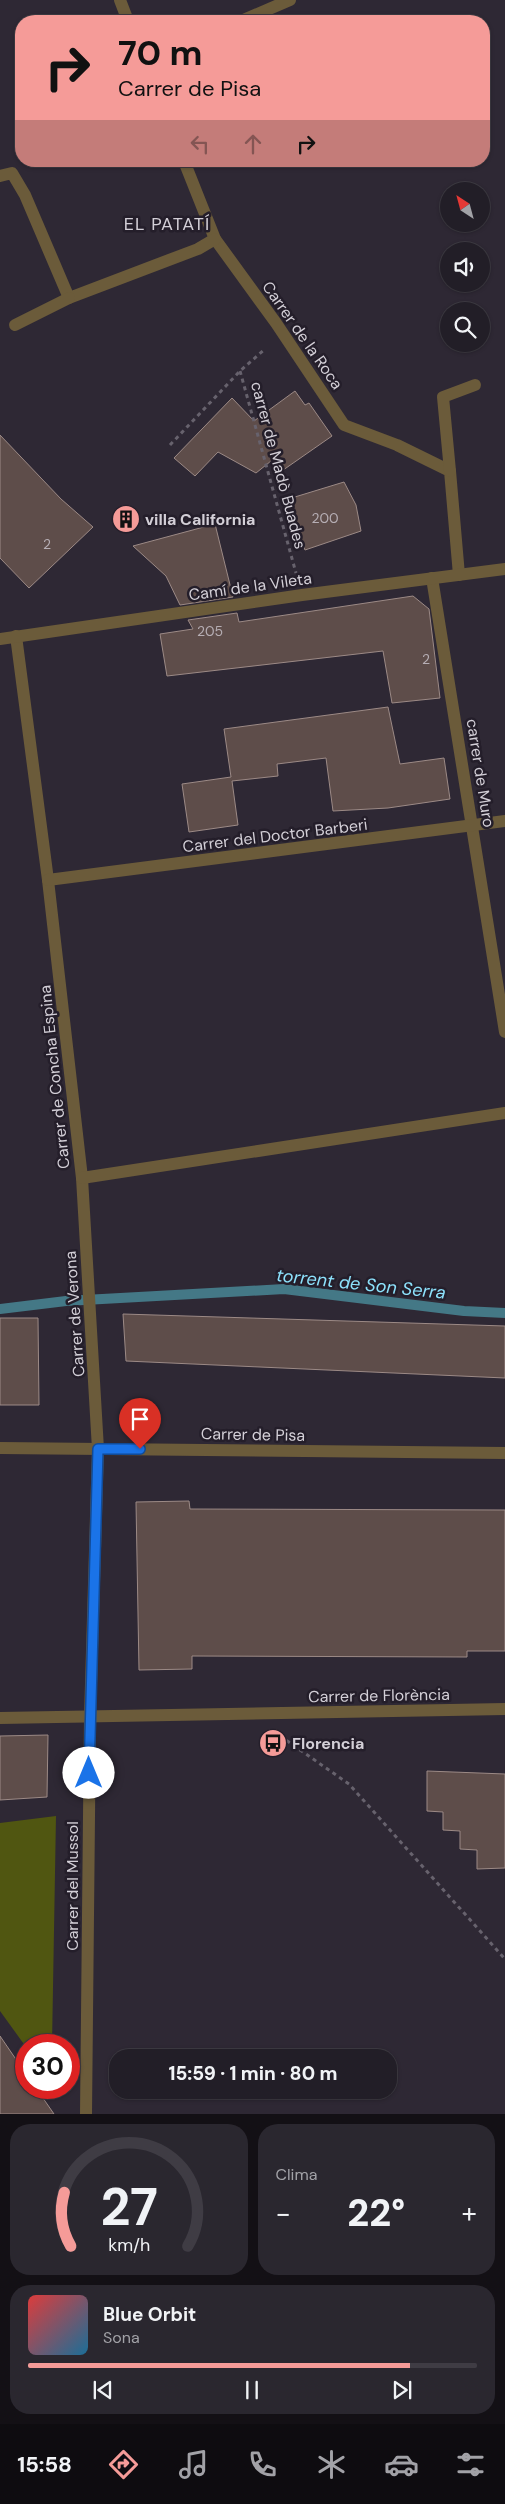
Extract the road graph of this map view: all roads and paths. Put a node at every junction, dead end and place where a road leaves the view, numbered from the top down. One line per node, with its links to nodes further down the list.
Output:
1 (120, 0): 3 (street)
2 (290, 0): 4 (street)
3 (126, 15)
4 (255, 15)
5 (186, 167): 7 (street, Carrer de la Roca)
6 (0, 176): 8 (street)
7 (215, 239): 8 (street); 10 (street, Carrer de la Roca)
8 (69, 298): 9 (street)
9 (15, 325)
10 (285, 337): 11 (path, carrer de Madò Buades); 14 (street, Carrer de la Roca)
11 (240, 371): 13 (path, carrer de Madò Buades); 18 (path, carrer de Madò Buades)
12 (475, 385): 14 (street)
13 (170, 444)
14 (450, 471): 16 (street)
15 (505, 569): 16 (street, Camí de la Vileta)
16 (459, 575): 17 (street, Camí de la Vileta)
17 (432, 578): 18 (street, Camí de la Vileta); 22 (street, carrer de Muro)
18 (302, 595): 19 (street, Camí de la Vileta)
19 (16, 636): 20 (street, Camí de la Vileta); 23 (street, Carrer de Concha Espina)
20 (0, 639)
21 (505, 821): 22 (street, Carrer del Doctor Barberi)
22 (473, 826): 23 (street, Carrer del Doctor Barberi); 24 (street, carrer de Muro)
23 (48, 880): 26 (street, Carrer de Concha Espina)
24 (505, 1032)
25 (505, 1113): 26 (street, Carrer de Concha Espina)
26 (82, 1178): 28 (street, Carrer de Verona)
27 (0, 1448): 28 (street, Carrer de Pisa)
28 (98, 1449): 29 (street, Carrer de Pisa); 32 (street, Carrer del Mussol)
29 (505, 1453)
30 (505, 1709): 31 (street, Carrer de Florència)
31 (252, 1714): 32 (street, Carrer de Florència); 34 (path)
32 (90, 1717): 33 (street, Carrer de Florència); 35 (street, Carrer del Mussol)
33 (0, 1718)
34 (505, 1959)
35 (86, 2114)

